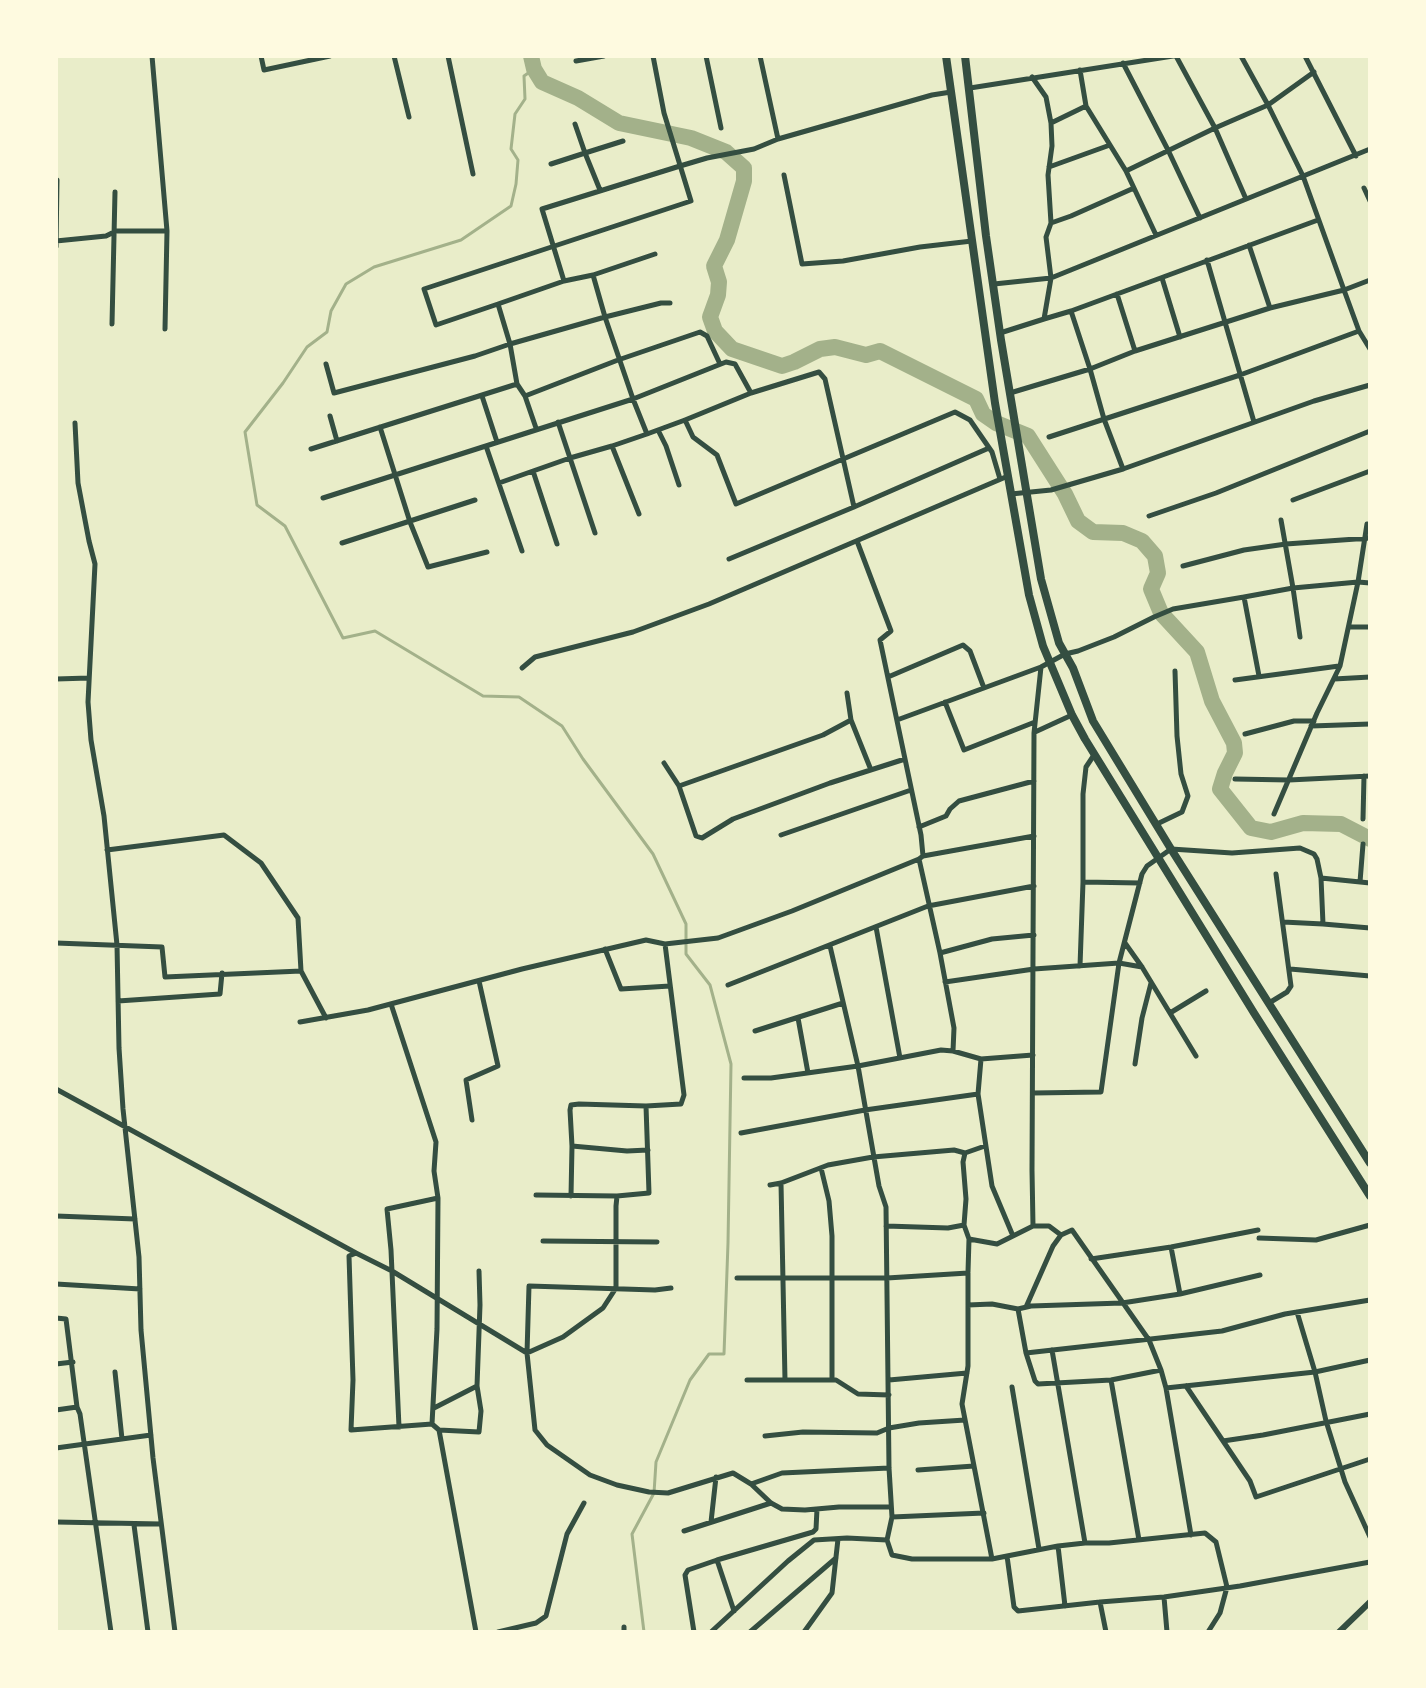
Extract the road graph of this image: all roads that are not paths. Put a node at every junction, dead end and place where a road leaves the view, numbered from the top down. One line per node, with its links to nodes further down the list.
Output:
1 (152, 56): 53 (street)
2 (261, 56): 3 (street)
3 (330, 56)
4 (394, 56): 24 (street)
5 (448, 56): 40 (street)
6 (604, 56): 15 (street)
7 (653, 56): 37 (street)
8 (706, 56): 27 (street)
9 (760, 56): 29 (street)
10 (946, 56): 21 (highway)
11 (965, 56): 20 (highway)
12 (1174, 56): 16 (street); 28 (street)
13 (1241, 56): 22 (street)
14 (1305, 56): 18 (street)
15 (576, 61)
16 (1123, 63): 17 (street); 33 (street)
17 (1080, 70): 19 (street); 23 (street)
18 (1314, 72): 22 (street); 35 (street)
19 (1032, 77): 20 (street); 25 (street)
20 (970, 88): 68 (highway)
21 (951, 92): 29 (street); 57 (highway)
22 (1268, 105): 28 (street); 42 (street)
23 (1086, 106): 25 (street); 31 (street)
24 (409, 117)
25 (1051, 123): 38 (street)
26 (575, 124): 34 (street)
27 (721, 128)
28 (1215, 128): 33 (street); 48 (street)
29 (778, 139): 37 (street)
30 (623, 141): 34 (street)
31 (1110, 145): 38 (street); 39 (street)
32 (1370, 149): 35 (street)
33 (1168, 150): 39 (street); 50 (street)
34 (585, 153): 36 (street); 46 (street)
35 (1356, 156): 42 (street)
36 (551, 164)
37 (680, 166): 46 (street); 59 (street)
38 (1049, 167): 52 (street)
39 (1126, 171): 44 (street)
40 (473, 174)
41 (784, 175): 57 (street)
42 (1303, 176): 48 (street); 51 (street)
43 (57, 180): 56 (street)
44 (1134, 188): 52 (street); 55 (street)
45 (1364, 188): 49 (street)
46 (600, 190): 59 (street)
47 (115, 192): 54 (street)
48 (1246, 199): 50 (street)
49 (1370, 201)
50 (1200, 218): 55 (street)
51 (1318, 220): 58 (street); 69 (street)
52 (1051, 223): 64 (street)
53 (167, 231): 54 (street); 79 (street)
54 (114, 232): 56 (street); 78 (street)
55 (1156, 235): 64 (street)
56 (56, 241): 60 (street)
57 (973, 241): 122 (highway)
58 (1249, 245): 62 (street); 73 (street)
59 (554, 246): 67 (street); 72 (street)
60 (56, 247)
61 (655, 254): 63 (street)
62 (1207, 260): 65 (street); 77 (street)
63 (593, 275): 67 (street); 75 (street)
64 (1051, 278): 68 (street); 76 (street)
65 (1162, 278): 70 (street); 82 (street)
66 (1370, 280): 69 (street)
67 (564, 281): 72 (street)
68 (993, 284): 81 (highway)
69 (1344, 290): 73 (street); 80 (street)
70 (1117, 294): 74 (street); 85 (street)
71 (670, 303): 75 (street)
72 (498, 304): 83 (street)
73 (1270, 308): 77 (street)
74 (1071, 311): 76 (street); 89 (street)
75 (605, 317): 83 (street); 86 (street)
76 (1044, 319): 81 (street)
77 (1225, 322): 82 (street); 90 (street)
78 (112, 324)
79 (165, 329)
80 (1359, 331): 84 (street); 90 (street)
81 (1000, 333): 94 (highway)
82 (1180, 337): 85 (street)
83 (510, 344): 87 (street); 91 (street)
84 (1369, 349)
85 (1135, 351): 89 (street)
86 (618, 360): 88 (street); 96 (street); 97 (street)
87 (326, 364)
88 (720, 364): 93 (street); 97 (street)
89 (1090, 369): 94 (street); 99 (street)
90 (1240, 375): 99 (street); 102 (street)
91 (517, 384): 95 (street); 96 (street)
92 (1370, 385): 102 (street)
93 (751, 393): 100 (street); 117 (street)
94 (1010, 393): 125 (highway)
95 (482, 396): 104 (street); 111 (street)
96 (525, 396): 105 (street)
97 (633, 399): 101 (street); 108 (street)
98 (330, 416): 110 (street)
99 (1104, 419): 109 (street); 118 (street)
100 (685, 420): 106 (street); 117 (street)
101 (558, 422): 105 (street); 116 (street)
102 (1254, 422): 118 (street)
103 (75, 423): 161 (street)
104 (380, 427): 110 (street); 121 (street)
105 (536, 428): 111 (street)
106 (658, 430): 108 (street); 124 (street)
107 (1370, 431): 132 (street)
108 (647, 434): 113 (street)
109 (1049, 437)
110 (337, 441): 115 (street)
111 (497, 442): 112 (street)
112 (486, 446): 121 (street); 123 (street)
113 (612, 446): 116 (street); 131 (street)
114 (989, 448): 117 (street); 122 (street); 130 (street)
115 (311, 449)
116 (570, 458): 119 (street); 136 (street)
117 (844, 459): 130 (street)
118 (1123, 469): 125 (street)
119 (533, 471): 123 (street); 140 (street)
120 (1370, 471): 129 (street)
121 (394, 475): 127 (street); 134 (street)
122 (1004, 477): 126 (highway); 138 (street)
123 (499, 483): 142 (street)
124 (679, 485)
125 (1026, 493): 126 (street); 153 (highway)
126 (1011, 494): 154 (highway)
127 (323, 498)
128 (475, 500): 134 (street)
129 (1293, 500)
130 (854, 507): 144 (street)
131 (639, 514)
132 (1149, 516)
133 (1281, 520): 141 (street)
134 (410, 522): 139 (street); 143 (street)
135 (1367, 524): 137 (street)
136 (595, 533)
137 (1367, 538): 141 (street); 146 (street)
138 (857, 541): 156 (street); 159 (street)
139 (342, 543)
140 (557, 544)
141 (1286, 544): 145 (street); 148 (street)
142 (522, 551)
143 (487, 552)
144 (729, 559)
145 (1183, 566)
146 (1358, 582): 147 (street); 148 (street); 150 (street)
147 (1370, 583)
148 (1293, 588): 149 (street); 152 (street)
149 (1244, 597): 153 (street); 158 (street)
150 (1349, 627): 151 (street); 155 (street)
151 (1370, 627)
152 (1300, 637)
153 (1065, 654): 154 (street); 188 (highway)
154 (1045, 664): 165 (street); 168 (highway); 171 (street)
155 (1340, 666): 158 (street); 163 (street)
156 (522, 668)
157 (1175, 671): 188 (street)
158 (1259, 676): 164 (street)
159 (888, 677): 165 (street); 170 (street)
160 (1370, 677): 163 (street)
161 (89, 678): 162 (street); 194 (street)
162 (56, 679)
163 (1334, 679): 172 (street)
164 (1235, 680)
165 (984, 688): 167 (street)
166 (847, 693): 169 (street)
167 (945, 702): 170 (street); 171 (street)
168 (1072, 715): 174 (street); 176 (highway)
169 (851, 720): 179 (street); 184 (street)
170 (897, 720): 177 (street)
171 (1035, 722): 174 (street)
172 (1313, 724): 173 (street); 175 (street); 182 (street)
173 (1370, 724)
174 (1034, 733): 183 (street)
175 (1245, 734)
176 (1095, 754): 196 (highway); 199 (street)
177 (905, 759): 179 (street); 185 (street)
178 (664, 763): 184 (street)
179 (871, 770): 184 (street)
180 (1367, 776): 182 (street); 187 (street)
181 (1235, 779): 182 (street)
182 (1289, 780): 186 (street)
183 (1034, 781): 189 (street); 191 (street)
184 (679, 786)
185 (911, 790): 189 (street); 190 (street)
186 (1274, 814)
187 (1363, 819)
188 (1156, 825): 193 (highway)
189 (919, 827): 195 (street)
190 (781, 835)
191 (1034, 836): 195 (street); 203 (street)
192 (1363, 844): 200 (street)
193 (1171, 849): 196 (street); 198 (street); 233 (highway)
194 (107, 850): 213 (street); 222 (street)
195 (921, 857): 204 (street); 212 (street)
196 (1158, 857): 201 (street); 269 (highway)
197 (1276, 874): 205 (street)
198 (1321, 878): 200 (street); 206 (street)
199 (1083, 882): 201 (street); 218 (street)
200 (1360, 882): 202 (street)
201 (1140, 883): 210 (street)
202 (1370, 883)
203 (1034, 886): 204 (street); 209 (street)
204 (928, 906): 207 (street); 216 (street)
205 (1283, 922): 206 (street); 221 (street)
206 (1323, 924): 208 (street)
207 (876, 927): 214 (street); 243 (street)
208 (1370, 928)
209 (1034, 935): 216 (street); 220 (street)
210 (1124, 942): 217 (street); 219 (street)
211 (56, 943): 213 (street)
212 (665, 944): 215 (street); 229 (street)
213 (117, 945): 223 (street); 231 (street)
214 (830, 946): 228 (street); 232 (street)
215 (605, 949): 225 (street); 229 (street)
216 (940, 953): 226 (street)
217 (1119, 963): 218 (street); 219 (street); 250 (street)
218 (1080, 966): 220 (street)
219 (1142, 967): 227 (street)
220 (1034, 969): 226 (street); 241 (street)
221 (1290, 969): 224 (street); 233 (street)
222 (301, 971): 223 (street); 236 (street)
223 (222, 973): 231 (street)
224 (1370, 976)
225 (479, 981): 234 (street); 254 (street)
226 (945, 982): 240 (street)
227 (1152, 982): 235 (street); 245 (street)
228 (728, 985)
229 (670, 986): 252 (street)
230 (1206, 991): 235 (street)
231 (118, 1001): 255 (street)
232 (843, 1003): 237 (street); 246 (street)
233 (1269, 1003): 262 (highway)
234 (391, 1004): 236 (street); 270 (street)
235 (1170, 1013): 242 (street)
236 (326, 1018): 238 (street)
237 (798, 1018): 239 (street); 247 (street)
238 (300, 1022)
239 (755, 1031)
240 (953, 1051): 243 (street); 244 (street)
241 (1033, 1055): 244 (street); 250 (street)
242 (1196, 1056)
243 (900, 1058): 246 (street)
244 (981, 1059): 251 (street)
245 (1135, 1064)
246 (858, 1066): 247 (street); 253 (street)
247 (808, 1073): 248 (street)
248 (744, 1078)
249 (56, 1089): 255 (street)
250 (1033, 1093): 276 (street)
251 (978, 1094): 253 (street); 258 (street)
252 (646, 1106): 257 (street); 259 (street)
253 (865, 1110): 256 (street); 261 (street)
254 (472, 1120)
255 (124, 1127): 272 (street); 286 (street)
256 (741, 1133)
257 (572, 1146): 259 (street); 267 (street)
258 (985, 1146): 260 (street); 279 (street)
259 (648, 1150): 268 (street)
260 (965, 1153): 261 (street); 273 (street)
261 (873, 1157): 263 (street); 275 (street)
262 (1370, 1163)
263 (821, 1168): 264 (street); 293 (street)
264 (781, 1183): 265 (street); 292 (street)
265 (770, 1185)
266 (536, 1195): 267 (street)
267 (571, 1196): 268 (street)
268 (617, 1196): 283 (street)
269 (1370, 1196)
270 (438, 1198): 288 (street); 301 (street)
271 (56, 1216): 272 (street)
272 (135, 1219): 299 (street)
273 (964, 1225): 275 (street); 281 (street)
274 (1370, 1225): 280 (street)
275 (886, 1226): 295 (street)
276 (1033, 1226): 278 (street); 279 (street)
277 (1258, 1230): 285 (street)
278 (1061, 1235): 287 (street); 305 (street)
279 (1013, 1236): 281 (street)
280 (1259, 1238)
281 (969, 1239): 290 (street)
282 (543, 1241): 283 (street)
283 (617, 1242): 284 (street); 297 (street)
284 (657, 1242)
285 (1171, 1247): 287 (street); 300 (street)
286 (356, 1253): 288 (street); 339 (street)
287 (1091, 1259): 303 (street)
288 (392, 1271): 301 (street); 339 (street)
289 (479, 1271): 309 (street)
290 (968, 1273): 295 (street); 304 (street)
291 (1260, 1275): 300 (street)
292 (782, 1277): 293 (street); 294 (street); 322 (street)
293 (833, 1277): 295 (street); 323 (street)
294 (737, 1278)
295 (887, 1278): 324 (street)
296 (56, 1284): 299 (street)
297 (616, 1288): 298 (street); 312 (street); 312 (street)
298 (671, 1288)
299 (140, 1289): 342 (street)
300 (1180, 1294): 303 (street)
301 (437, 1298): 309 (street); 333 (street)
302 (1370, 1300): 307 (street)
303 (1122, 1303): 305 (street); 310 (street)
304 (968, 1305): 306 (street); 320 (street)
305 (1026, 1307): 306 (street)
306 (1018, 1309): 313 (street)
307 (1297, 1312): 310 (street); 319 (street)
308 (56, 1318): 315 (street)
309 (479, 1325): 312 (street); 327 (street)
310 (1149, 1340): 311 (street); 317 (street)
311 (1052, 1350): 313 (street); 326 (street)
312 (527, 1353): 353 (street)
313 (1026, 1353): 326 (street)
314 (1370, 1360): 319 (street)
315 (73, 1362): 316 (street); 332 (street)
316 (56, 1364)
317 (1161, 1370): 325 (street); 330 (street)
318 (115, 1372): 344 (street)
319 (1315, 1372): 328 (street); 337 (street)
320 (967, 1373): 324 (street); 336 (street)
321 (747, 1380): 322 (street)
322 (785, 1380): 323 (street)
323 (832, 1380): 331 (street)
324 (889, 1380): 331 (street)
325 (1111, 1380): 326 (street); 373 (street)
326 (1058, 1383): 374 (street)
327 (477, 1386): 333 (street); 341 (street)
328 (1186, 1386): 330 (street); 345 (street)
329 (1012, 1387): 376 (street)
330 (1166, 1388): 368 (street)
331 (889, 1395): 340 (street)
332 (77, 1407): 334 (street); 346 (street)
333 (433, 1408): 338 (street)
334 (56, 1410)
335 (1370, 1414): 337 (street)
336 (965, 1420): 340 (street); 349 (street)
337 (1326, 1421): 345 (street); 351 (street)
338 (432, 1424): 339 (street); 341 (street)
339 (399, 1427)
340 (889, 1428): 343 (street); 350 (street)
341 (439, 1430): 391 (street)
342 (151, 1435): 344 (street); 364 (street)
343 (765, 1436)
344 (122, 1439): 346 (street)
345 (1223, 1441): 351 (street)
346 (84, 1444): 347 (street); 363 (street)
347 (56, 1448)
348 (1370, 1459): 351 (street)
349 (974, 1466): 352 (street); 359 (street)
350 (889, 1468): 354 (street); 357 (street)
351 (1341, 1468): 369 (street)
352 (918, 1470)
353 (716, 1477): 354 (street); 362 (street)
354 (751, 1484): 356 (street)
355 (584, 1503): 392 (street)
356 (771, 1503): 358 (street); 362 (street)
357 (891, 1507): 358 (street); 360 (street)
358 (817, 1509): 367 (street)
359 (984, 1513): 360 (street); 379 (street)
360 (892, 1517): 372 (street)
361 (56, 1522): 363 (street)
362 (711, 1522): 366 (street)
363 (95, 1523): 365 (street); 388 (street)
364 (161, 1524): 365 (street); 390 (street)
365 (134, 1525): 389 (street)
366 (684, 1531)
367 (813, 1532): 371 (street); 380 (street)
368 (1191, 1535): 373 (street); 382 (street)
369 (1370, 1537)
370 (838, 1539): 371 (street); 372 (street); 378 (street)
371 (814, 1540): 387 (street)
372 (887, 1540): 379 (street)
373 (1139, 1540): 374 (street)
374 (1085, 1543): 375 (street)
375 (1058, 1546): 376 (street); 386 (street)
376 (1039, 1549): 377 (street)
377 (1007, 1556): 379 (street); 386 (street)
378 (836, 1558): 395 (street); 396 (street)
379 (992, 1559)
380 (717, 1560): 387 (street); 393 (street)
381 (1370, 1562): 382 (street)
382 (1227, 1587): 383 (street); 399 (street)
383 (1164, 1597): 384 (street); 398 (street)
384 (1100, 1602): 386 (street); 397 (street)
385 (1370, 1602): 400 (street)
386 (1065, 1606)
387 (734, 1611): 394 (street)
388 (111, 1632)
389 (148, 1632)
390 (175, 1632)
391 (476, 1632)
392 (498, 1632)
393 (694, 1632)
394 (711, 1632)
395 (750, 1632)
396 (804, 1632)
397 (1106, 1632)
398 (1167, 1632)
399 (1208, 1632)
400 (1339, 1632)

